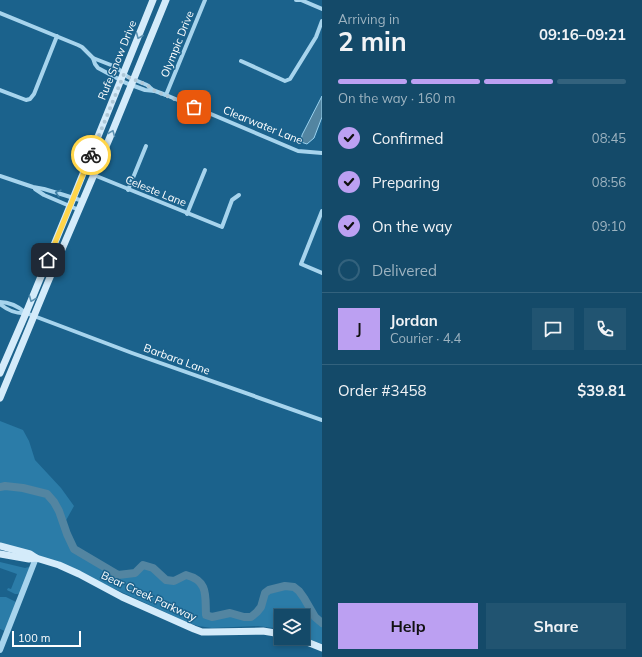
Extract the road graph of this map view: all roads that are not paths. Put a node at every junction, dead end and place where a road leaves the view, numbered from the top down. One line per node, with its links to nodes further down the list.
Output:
1 (153, 0): 11 (main road, Rufe Snow Drive, one-way to 11)
2 (166, 0): 11 (main road, Rufe Snow Drive)
3 (204, 0): 13 (street, Olympic Drive)
4 (296, 0): 5 (street)
5 (322, 8)
6 (0, 13): 8 (street)
7 (322, 21): 10 (street)
8 (57, 36): 9 (street); 12 (street)
9 (93, 58): 11 (street); 11 (street)
10 (241, 61)
11 (127, 80): 13 (street, Clearwater Lane); 17 (main road, Rufe Snow Drive); 19 (main road, Rufe Snow Drive, one-way to 11)
12 (0, 90)
13 (166, 95): 15 (street, Clearwater Lane)
14 (146, 146): 21 (street)
15 (322, 153)
16 (205, 170): 28 (street)
17 (84, 171): 19 (street, Celeste Lane); 23 (main road, Rufe Snow Drive)
18 (0, 176): 20 (street)
19 (94, 176): 21 (street, Celeste Lane); 24 (main road, Rufe Snow Drive)
20 (33, 187): 23 (street, one-way to 20); 25 (street)
21 (128, 190): 28 (street, Celeste Lane)
22 (239, 196): 28 (street, Celeste Lane)
23 (74, 198): 24 (street); 25 (main road, Rufe Snow Drive)
24 (83, 202): 26 (main road, Rufe Snow Drive)
25 (70, 206): 26 (street); 31 (main road, Rufe Snow Drive, one-way to 31)
26 (79, 210): 32 (main road, Rufe Snow Drive)
27 (322, 211): 29 (street)
28 (187, 214)
29 (322, 273)
30 (0, 303): 31 (street, Barbara Lane)
31 (26, 313): 32 (street, Barbara Lane); 33 (main road, Rufe Snow Drive)
32 (34, 316): 34 (main road, Rufe Snow Drive); 35 (street, Barbara Lane)
33 (0, 373)
34 (0, 398)
35 (322, 420)
36 (0, 546): 38 (main road, Bear Creek Parkway)
37 (0, 554): 38 (main road, Bear Creek Parkway)
38 (36, 558): 39 (main road, Bear Creek Parkway); 42 (street)
39 (274, 633)
40 (310, 643): 41 (main road)
41 (322, 648)
42 (0, 650)

